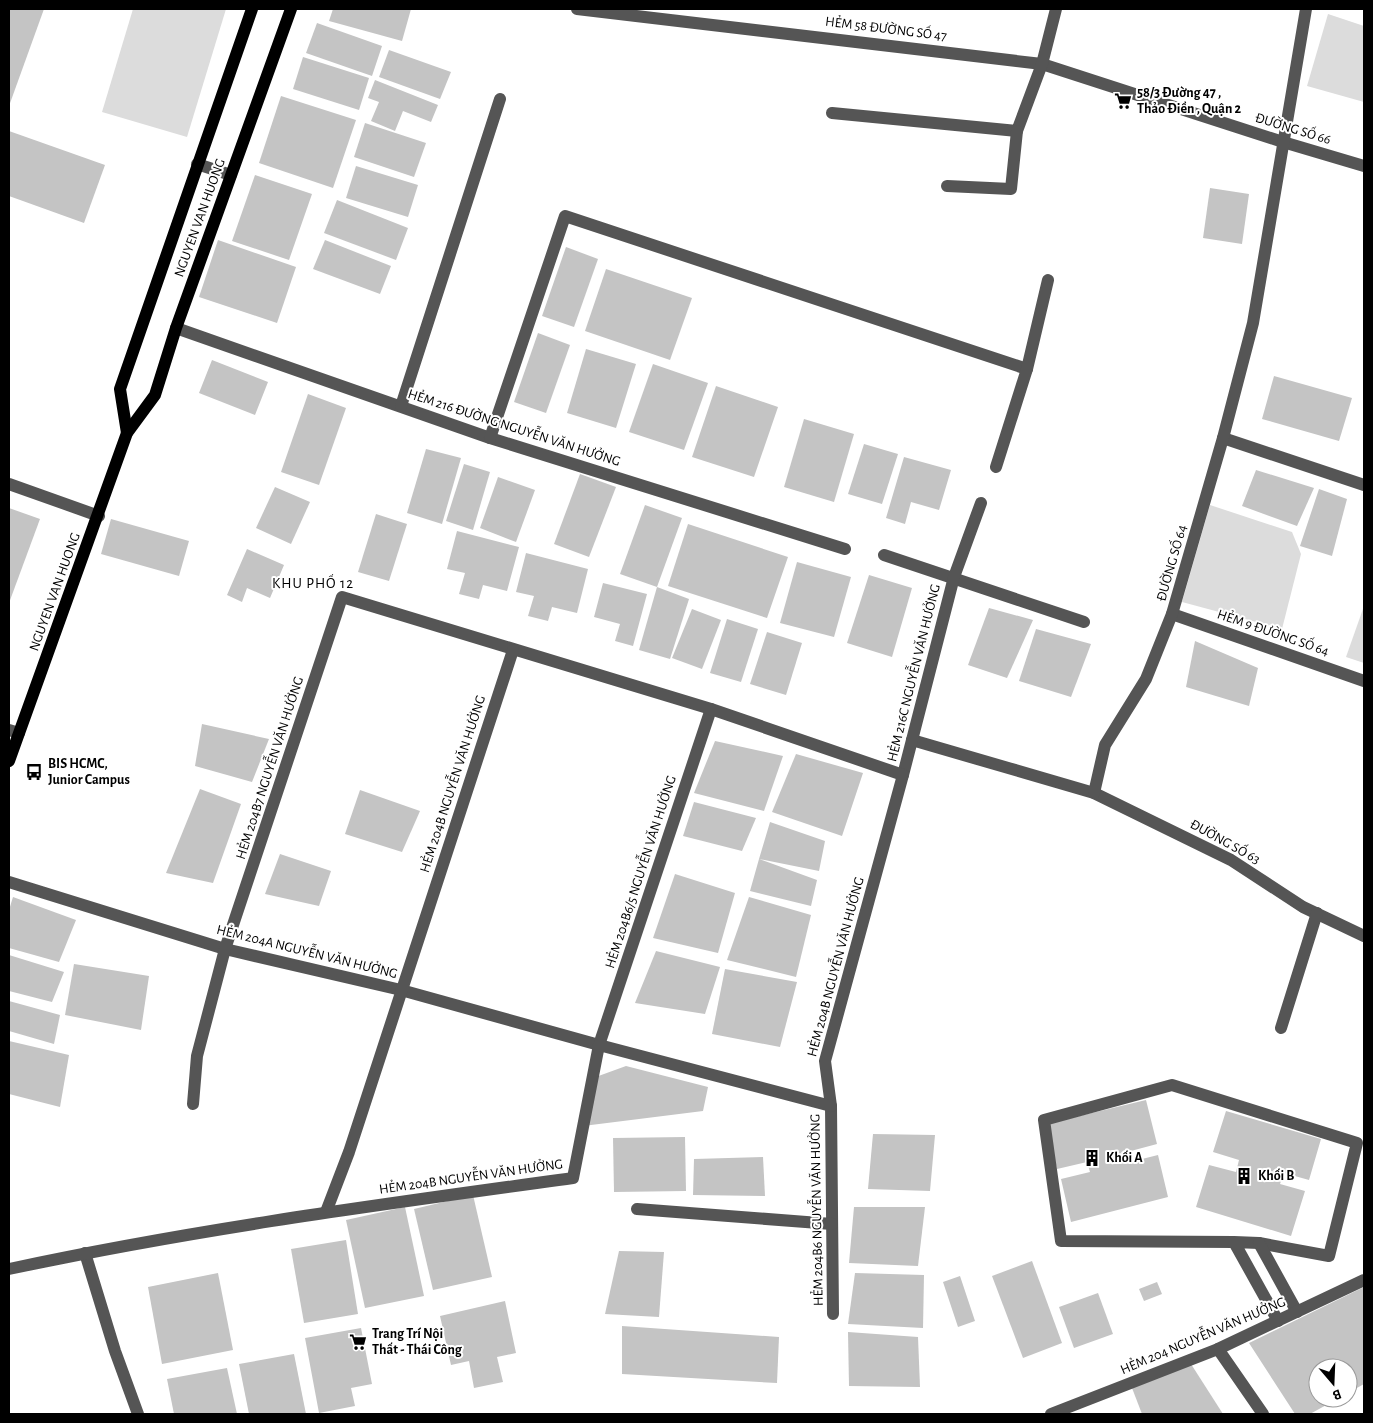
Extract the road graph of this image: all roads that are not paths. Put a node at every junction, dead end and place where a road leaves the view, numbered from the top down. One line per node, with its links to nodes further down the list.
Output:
1 (252, 9): 11 (main road, NGUYEN VAN HUONG)
2 (291, 9): 13 (main road, NGUYEN VAN HUONG)
3 (578, 9): 6 (street, HẺM 58 ĐƯỜNG SỐ 47)
4 (1056, 9): 6 (street)
5 (1306, 9): 10 (street, ĐƯỜNG SỐ 64)
6 (1042, 64): 9 (street); 10 (street, ĐƯỜNG SỐ 66)
7 (500, 99): 18 (street)
8 (832, 113): 9 (street)
9 (1017, 131): 14 (street)
10 (1283, 142): 12 (street, ĐƯỜNG SỐ 66); 21 (street, ĐƯỜNG SỐ 64)
11 (197, 164): 13 (street); 19 (main road, NGUYEN VAN HUONG)
12 (1364, 166)
13 (231, 175): 16 (main road, NGUYEN VAN HUONG)
14 (946, 186)
15 (1048, 280): 17 (street)
16 (176, 328): 18 (street, HẺM 216 ĐƯỜNG NGUYỄN VĂN HƯỞNG); 19 (main road, NGUYEN VAN HUONG)
17 (1027, 369): 20 (street); 22 (street)
18 (401, 406): 20 (street, HẺM 216 ĐƯỜNG NGUYỄN VĂN HƯỞNG)
19 (127, 432): 26 (main road, NGUYEN VAN HUONG)
20 (490, 438): 27 (street, HẺM 216 ĐƯỜNG NGUYỄN VĂN HƯỞNG)
21 (1223, 438): 24 (street); 30 (street, ĐƯỜNG SỐ 64)
22 (996, 467)
23 (9, 484): 26 (street)
24 (1364, 485)
25 (981, 503): 29 (street, HẺM 216C NGUYỄN VĂN HƯỞNG)
26 (99, 516): 35 (main road, NGUYEN VAN HUONG)
27 (845, 549)
28 (884, 555): 29 (street)
29 (954, 577): 31 (street); 36 (street, HẺM 216C NGUYỄN VĂN HƯỞNG)
30 (1172, 614): 33 (street, HẺM 9 ĐƯỜNG SỐ 64); 39 (street, ĐƯỜNG SỐ 64)
31 (1084, 622)
32 (513, 650): 34 (street); 43 (street, HẺM 204B7 NGUYỄN VĂN HƯỞNG); 44 (street, HẺM 204B NGUYỄN VĂN HƯỞNG)
33 (1364, 681)
34 (711, 709): 38 (street); 46 (street, HẺM 204B6/5 NGUYỄN VĂN HƯỞNG)
35 (14, 732): 37 (main road, NGUYEN VAN HUONG)
36 (912, 740): 38 (street, HẺM 216C NGUYỄN VĂN HƯỞNG); 39 (street)
37 (9, 761)
38 (903, 775): 48 (street, HẺM 204B NGUYỄN VĂN HƯỞNG)
39 (1094, 793): 41 (street, ĐƯỜNG SỐ 63)
40 (9, 882): 43 (street, HẺM 204A NGUYỄN VĂN HƯỞNG)
41 (1317, 914): 42 (street, ĐƯỜNG SỐ 63); 45 (street)
42 (1364, 936)
43 (225, 949): 44 (street, HẺM 204A NGUYỄN VĂN HƯỞNG); 47 (street)
44 (400, 990): 46 (street, HẺM 204A NGUYỄN VĂN HƯỞNG); 50 (street, HẺM 204B NGUYỄN VĂN HƯỞNG)
45 (1280, 1028)
46 (600, 1045): 48 (street); 50 (street, HẺM 204B NGUYỄN VĂN HƯỞNG)
47 (193, 1104)
48 (831, 1106): 51 (street, HẺM 204B6 NGUYỄN VĂN HƯỞNG)
49 (637, 1209): 51 (street)
50 (326, 1212): 54 (street, HẺM 204B NGUYỄN VĂN HƯỞNG)
51 (832, 1224): 58 (street, HẺM 204B6 NGUYỄN VĂN HƯỞNG)
52 (1234, 1242): 53 (street); 53 (street); 59 (street)
53 (1259, 1243): 57 (street)
54 (86, 1253): 55 (street, HẺM 204B NGUYỄN VĂN HƯỞNG); 61 (street)
55 (9, 1269)
56 (1364, 1280): 57 (street, HẺM 204 NGUYỄN VĂN HƯỞNG)
57 (1297, 1312): 59 (street, HẺM 204 NGUYỄN VĂN HƯỞNG)
58 (833, 1314)
59 (1278, 1321): 60 (street, HẺM 204 NGUYỄN VĂN HƯỞNG)
60 (1218, 1349): 62 (street, HẺM 204 NGUYỄN VĂN HƯỞNG); 63 (street)
61 (138, 1414)
62 (1051, 1414)
63 (1263, 1414)

